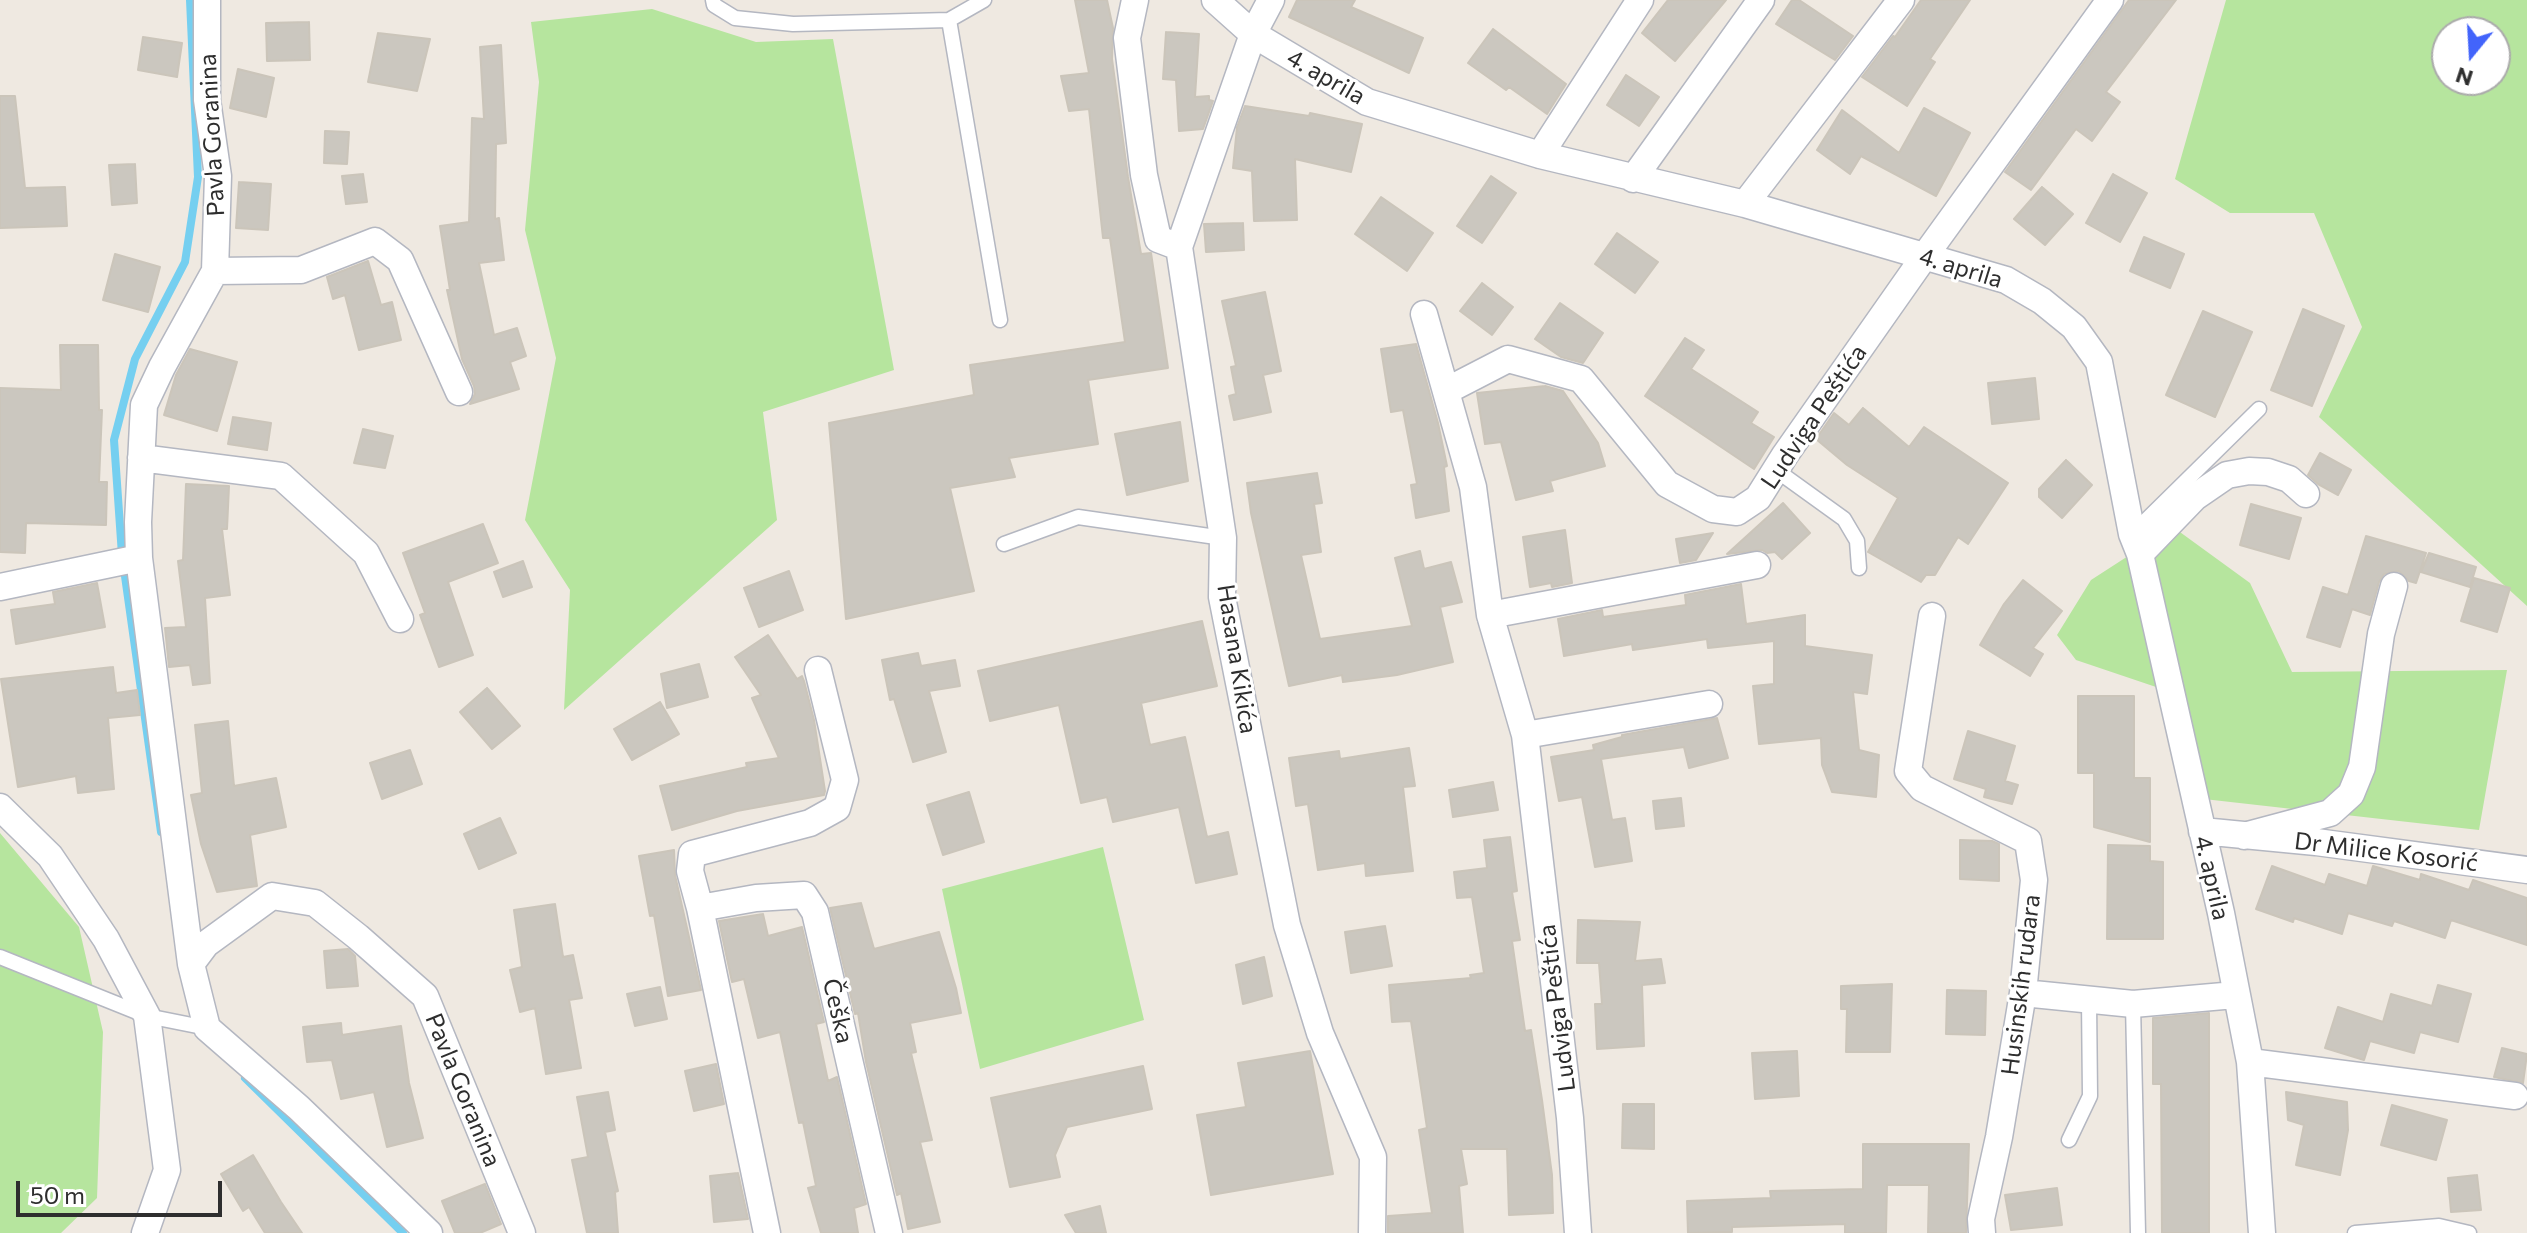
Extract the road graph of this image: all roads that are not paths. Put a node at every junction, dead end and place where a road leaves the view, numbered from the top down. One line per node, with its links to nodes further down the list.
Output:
1 (207, 0): 18 (street, Pavla Goranina)
2 (713, 0): 11 (lane)
3 (984, 0): 11 (lane)
4 (1135, 0): 16 (street)
5 (1215, 0): 12 (street, 4. aprila)
6 (1271, 0): 12 (street)
7 (1640, 0): 13 (street)
8 (1761, 0): 14 (street)
9 (1901, 0): 15 (street)
10 (2110, 0): 17 (street, Ludviga Peštića)
11 (949, 20): 20 (lane)
12 (1253, 34): 13 (street, 4. aprila); 16 (street, Hasana Kikića)
13 (1540, 155): 14 (street, 4. aprila)
14 (1633, 179): 15 (street, 4. aprila)
15 (1745, 204): 17 (street, 4. aprila)
16 (1179, 247): 27 (street, Hasana Kikića)
17 (1924, 257): 25 (street, Ludviga Peštića); 29 (street, 4. aprila)
18 (215, 271): 22 (street); 24 (street, Pavla Goranina)
19 (1424, 314): 21 (street, Ludviga Peštića)
20 (1000, 320)
21 (1446, 391): 25 (street, Ludviga Peštića); 35 (street, Ludviga Peštića)
22 (459, 392)
23 (2259, 409): 29 (lane)
24 (141, 458): 30 (street, Pavla Goranina); 37 (street)
25 (1776, 470): 32 (lane)
26 (2306, 494): 29 (street)
27 (1223, 538): 28 (lane); 62 (street, Hasana Kikića)
28 (1004, 544)
29 (2136, 544): 42 (street, 4. aprila)
30 (139, 558): 34 (street); 47 (street, Pavla Goranina)
31 (1757, 565): 35 (street)
32 (1859, 568)
33 (2394, 586): 43 (street, Dr Milice Kosorić)
34 (0, 587)
35 (1490, 615): 40 (street, Ludviga Peštića)
36 (1932, 616): 48 (street, Husinskih rudara)
37 (400, 619)
38 (818, 670): 45 (street)
39 (1709, 704): 40 (street)
40 (1525, 735): 63 (street, Ludviga Peštića)
41 (0, 807): 52 (street)
42 (2202, 831): 43 (street, Dr Milice Kosorić); 49 (street, 4. aprila)
43 (2244, 836): 44 (street, Dr Milice Kosorić)
44 (2527, 870)
45 (700, 908): 60 (street); 61 (street, Češka)
46 (0, 957): 52 (lane)
47 (191, 964): 53 (street, Pavla Goranina); 59 (street, Pavla Goranina)
48 (2023, 993): 50 (street); 64 (street, Husinskih rudara)
49 (2235, 995): 51 (street); 54 (street, 4. aprila)
50 (2089, 1000): 51 (street); 56 (lane)
51 (2133, 1004): 65 (lane)
52 (147, 1016): 53 (lane); 57 (street)
53 (207, 1028): 58 (street)
54 (2250, 1062): 55 (street); 66 (street, 4. aprila)
55 (2515, 1096)
56 (2069, 1140)
57 (145, 1233)
58 (429, 1233)
59 (522, 1233)
60 (767, 1233)
61 (889, 1233)
62 (1372, 1233)
63 (1578, 1233)
64 (1982, 1233)
65 (2138, 1233)
66 (2262, 1233)
67 (2355, 1233): 68 (lane)
68 (2469, 1233)

